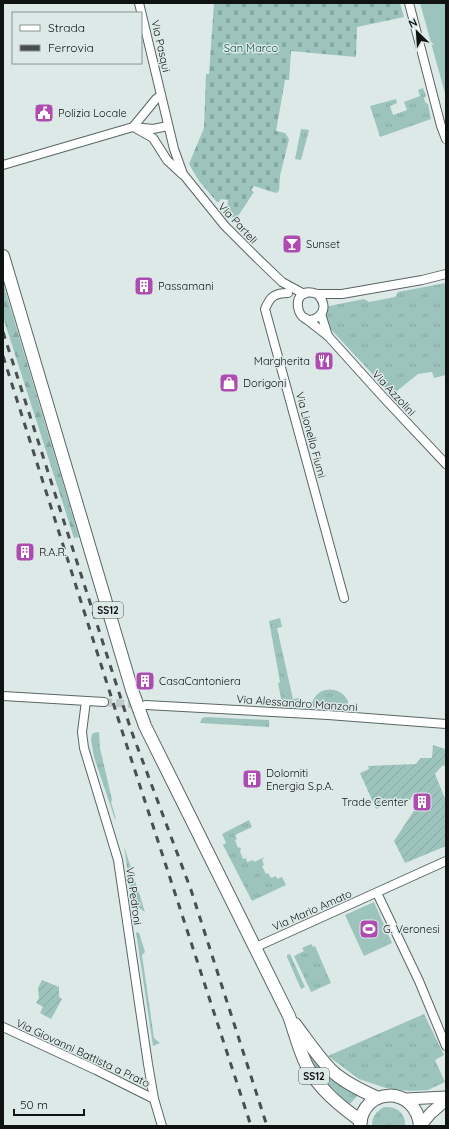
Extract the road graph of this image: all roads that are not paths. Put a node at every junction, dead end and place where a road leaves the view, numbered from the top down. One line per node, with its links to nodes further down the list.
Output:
1 (140, 3): 3 (street, Via Pasqui)
2 (409, 3): 6 (street)
3 (161, 95): 4 (street, Via Parteli); 5 (street)
4 (168, 126): 5 (street); 8 (street, Via Parteli)
5 (133, 127): 7 (street); 8 (street, Via Parteli)
6 (446, 139)
7 (3, 165)
8 (183, 174): 11 (street, Via Parteli)
9 (3, 256): 30 (main road, SS12)
10 (446, 274): 15 (street, Via Parteli)
11 (282, 282): 12 (street, Via Parteli); 13 (street, Via Parteli)
12 (288, 293): 17 (street, Via Parteli); 22 (street, Via Lionello Fiumi)
13 (304, 294): 14 (street, Via Parteli); 17 (street)
14 (317, 294): 15 (street, Via Parteli); 16 (street)
15 (342, 294): 16 (street, Via Parteli)
16 (324, 305): 18 (street)
17 (297, 308): 19 (street, Via Parteli)
18 (321, 314): 19 (street); 20 (street, Via Azzolini)
19 (305, 318): 20 (street, Via Azzolini)
20 (328, 336): 21 (street, Via Azzolini)
21 (446, 464)
22 (344, 598)
23 (3, 696): 24 (street)
24 (86, 701): 25 (street); 36 (street, Via Pedroni)
25 (104, 702)
26 (146, 705): 27 (street, Via Alessandro Manzoni)
27 (446, 724)
28 (446, 861): 29 (street, Via Mario Amato)
29 (377, 893): 30 (street, Via Mario Amato); 33 (street)
30 (256, 947): 31 (main road, SS12)
31 (289, 1016): 35 (main road, SS12); 39 (main road, SS12)
32 (3, 1027): 36 (street, Via Giovanni Battista a Prato)
33 (446, 1046)
34 (446, 1097): 37 (main road)
35 (378, 1098): 37 (main road); 39 (main road)
36 (154, 1099): 40 (street, Via Pedroni)
37 (406, 1100): 41 (main road)
38 (446, 1100): 41 (main road)
39 (360, 1124)
40 (162, 1126)
41 (420, 1126)

